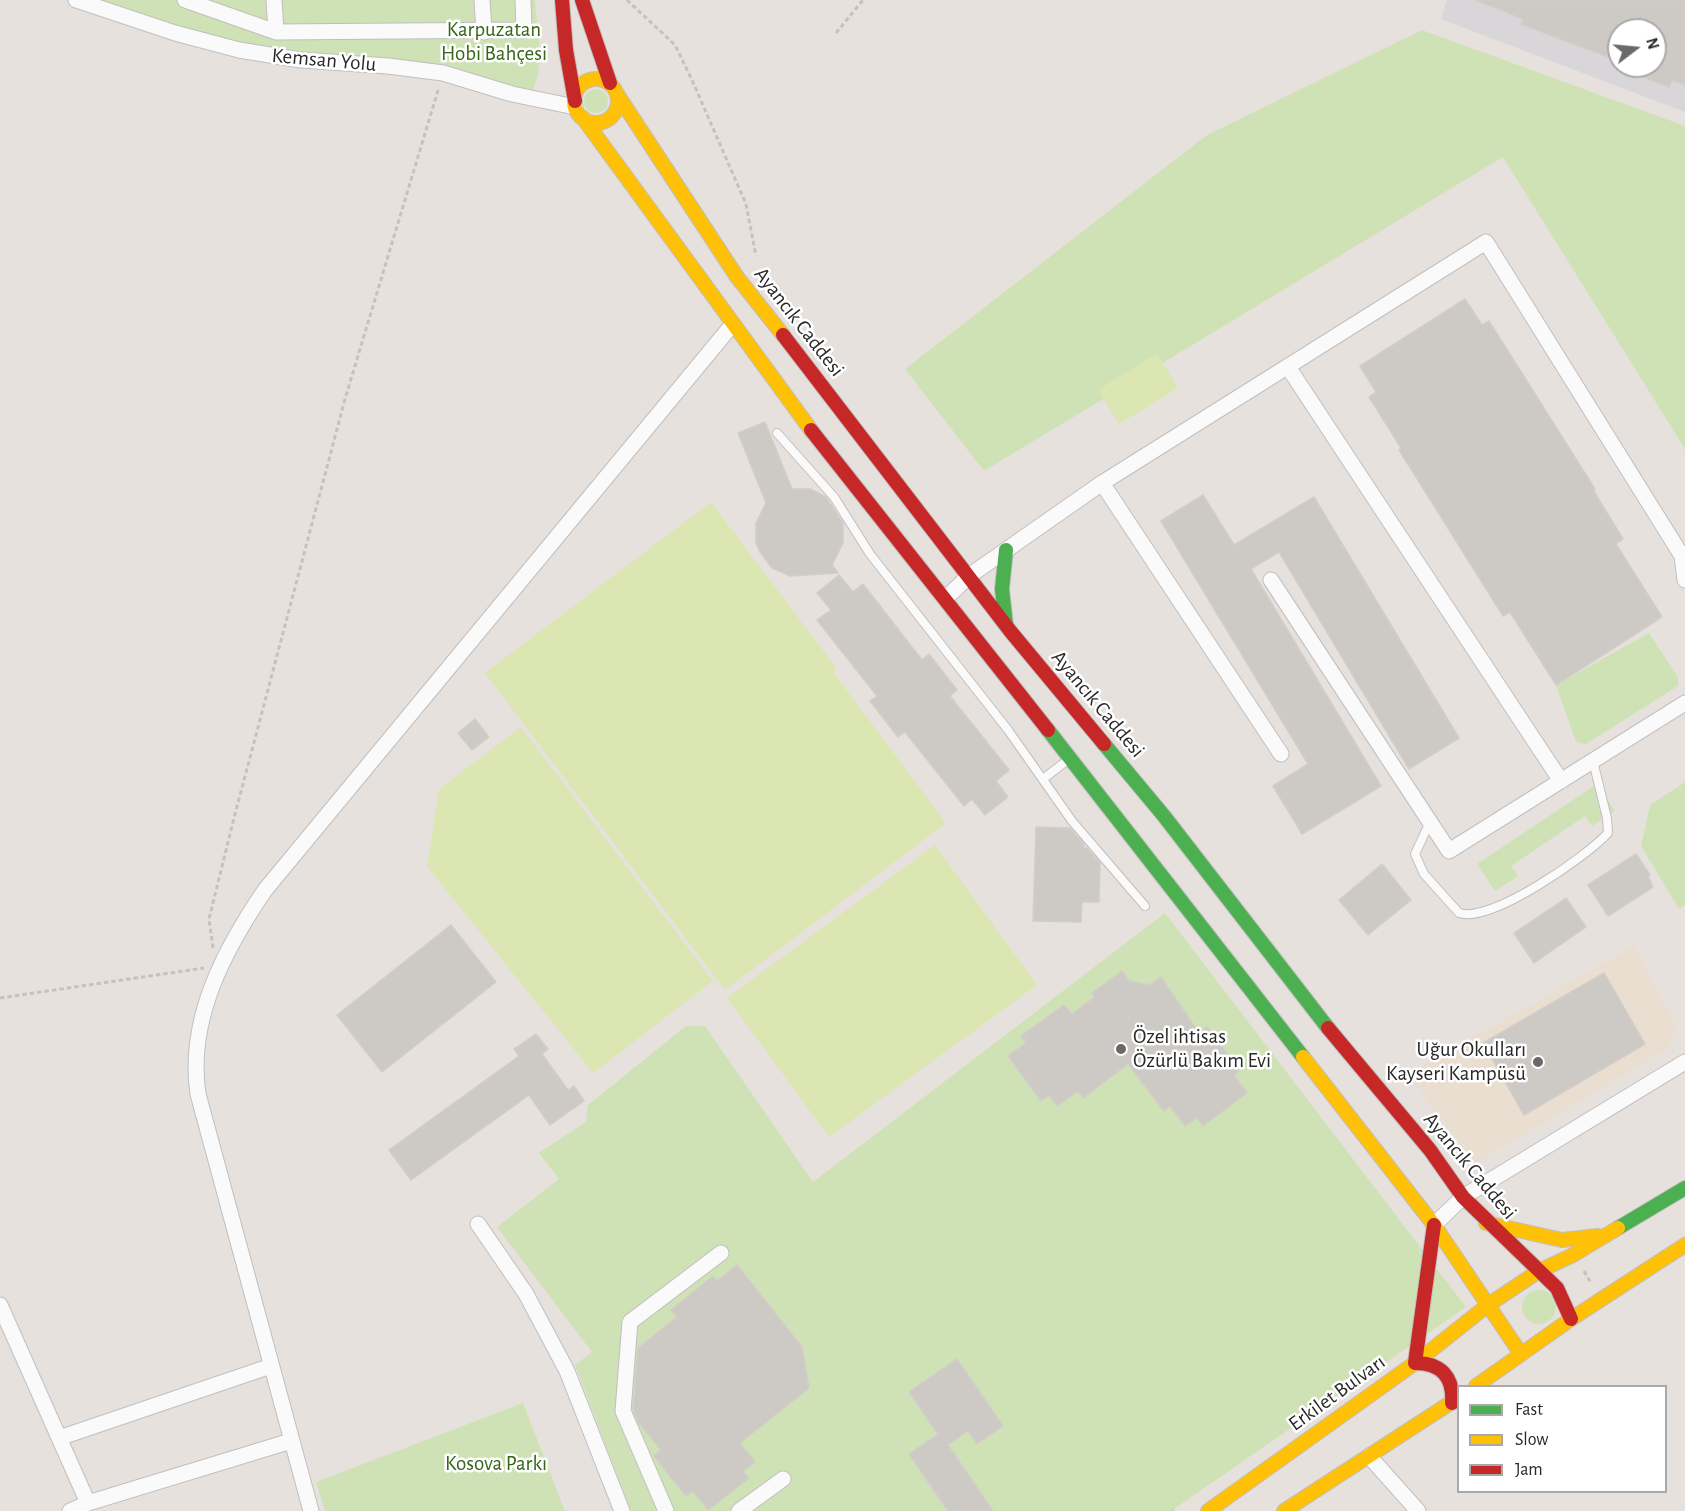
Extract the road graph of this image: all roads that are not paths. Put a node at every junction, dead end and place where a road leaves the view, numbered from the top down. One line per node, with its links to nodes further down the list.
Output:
1 (76, 0): 11 (street, Kemsan Yolu)
2 (185, 0): 8 (street)
3 (274, 0): 8 (street)
4 (482, 0): 9 (street)
5 (523, 0): 9 (street)
6 (562, 0): 11 (street)
7 (582, 0): 10 (street, Ayancık Caddesi)
8 (276, 32): 9 (street)
9 (484, 32)
10 (614, 89): 11 (street); 11 (street); 17 (street, Ayancık Caddesi)
11 (578, 109): 12 (street)
12 (732, 325): 20 (street); 45 (street)
13 (1288, 367): 15 (street); 19 (street); 27 (street)
14 (777, 433): 26 (lane)
15 (1102, 483): 16 (street); 23 (street)
16 (1006, 550): 17 (street); 21 (street)
17 (969, 576): 20 (street); 21 (street, Ayancık Caddesi)
18 (1271, 580): 28 (street)
19 (1685, 580)
20 (946, 598): 24 (street)
21 (1006, 627): 32 (street, Ayancık Caddesi)
22 (1685, 703): 25 (street)
23 (1281, 754)
24 (1071, 758): 26 (lane); 35 (street)
25 (1593, 760): 27 (street); 28 (lane)
26 (1043, 779): 29 (lane)
27 (1561, 781): 28 (street)
28 (1430, 821)
29 (1145, 906)
30 (1685, 1062): 32 (street)
31 (1685, 1188): 36 (street)
32 (1463, 1197): 33 (street, Ayancık Caddesi); 35 (street)
33 (1486, 1223): 36 (street); 39 (street, Ayancık Caddesi)
34 (478, 1224): 55 (street)
35 (1434, 1225): 41 (street); 44 (street)
36 (1607, 1234): 39 (street)
37 (1685, 1245): 42 (street)
38 (721, 1253): 56 (street)
39 (1539, 1271): 41 (street, Erkilet Bulvarı); 42 (street, Ayancık Caddesi)
40 (0, 1305): 48 (street)
41 (1488, 1305): 43 (street); 44 (street, Erkilet Bulvarı)
42 (1571, 1319): 43 (street)
43 (1521, 1354): 46 (street)
44 (1415, 1363): 47 (street); 58 (street, Erkilet Bulvarı)
45 (271, 1366): 48 (street); 49 (street)
46 (1477, 1385)
47 (1455, 1401): 50 (street)
48 (59, 1438): 52 (street)
49 (291, 1441): 52 (street); 54 (street)
50 (1369, 1456): 59 (street); 60 (street)
51 (783, 1479): 57 (street)
52 (88, 1503): 53 (street)
53 (70, 1511)
54 (311, 1511)
55 (622, 1511)
56 (666, 1511)
57 (739, 1511)
58 (1208, 1511)
59 (1284, 1511)
60 (1418, 1511)

